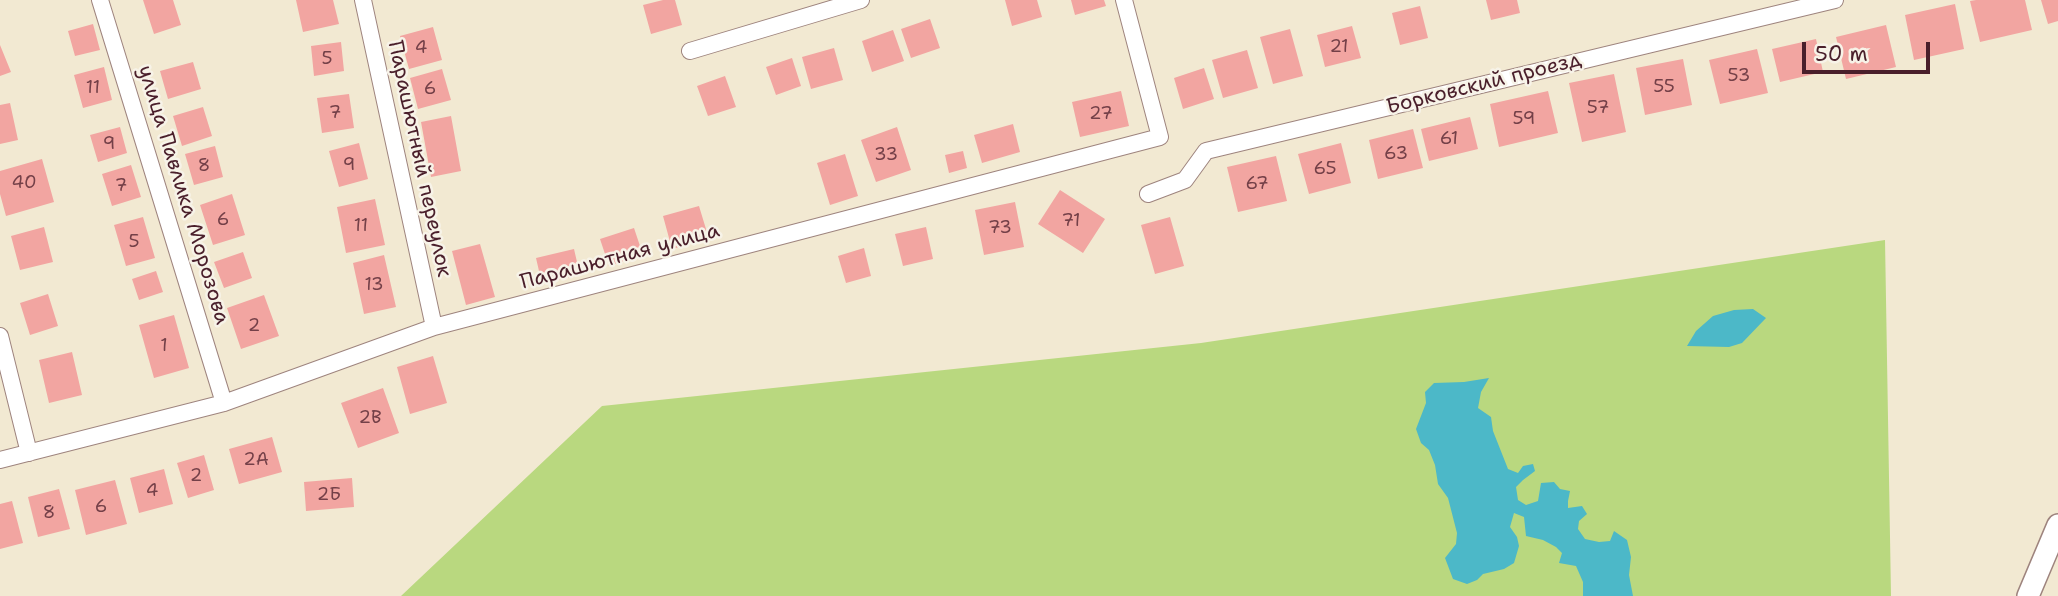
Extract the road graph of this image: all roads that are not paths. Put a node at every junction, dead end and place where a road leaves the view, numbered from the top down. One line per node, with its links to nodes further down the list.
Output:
1 (100, 0): 10 (street, улица Павлика Морозова)
2 (363, 0): 8 (street, Парашютный переулок)
3 (861, 0): 6 (street)
4 (1124, 0): 8 (street, Парашютная улица)
5 (1835, 0): 7 (street, Борковский проезд)
6 (690, 51)
7 (1149, 194)
8 (434, 327): 10 (street, Парашютная улица)
9 (0, 336): 11 (street)
10 (224, 403): 11 (street, Парашютная улица)
11 (29, 453): 12 (street, Парашютная улица)
12 (0, 460)
13 (2058, 525): 14 (street)
14 (2028, 596)

